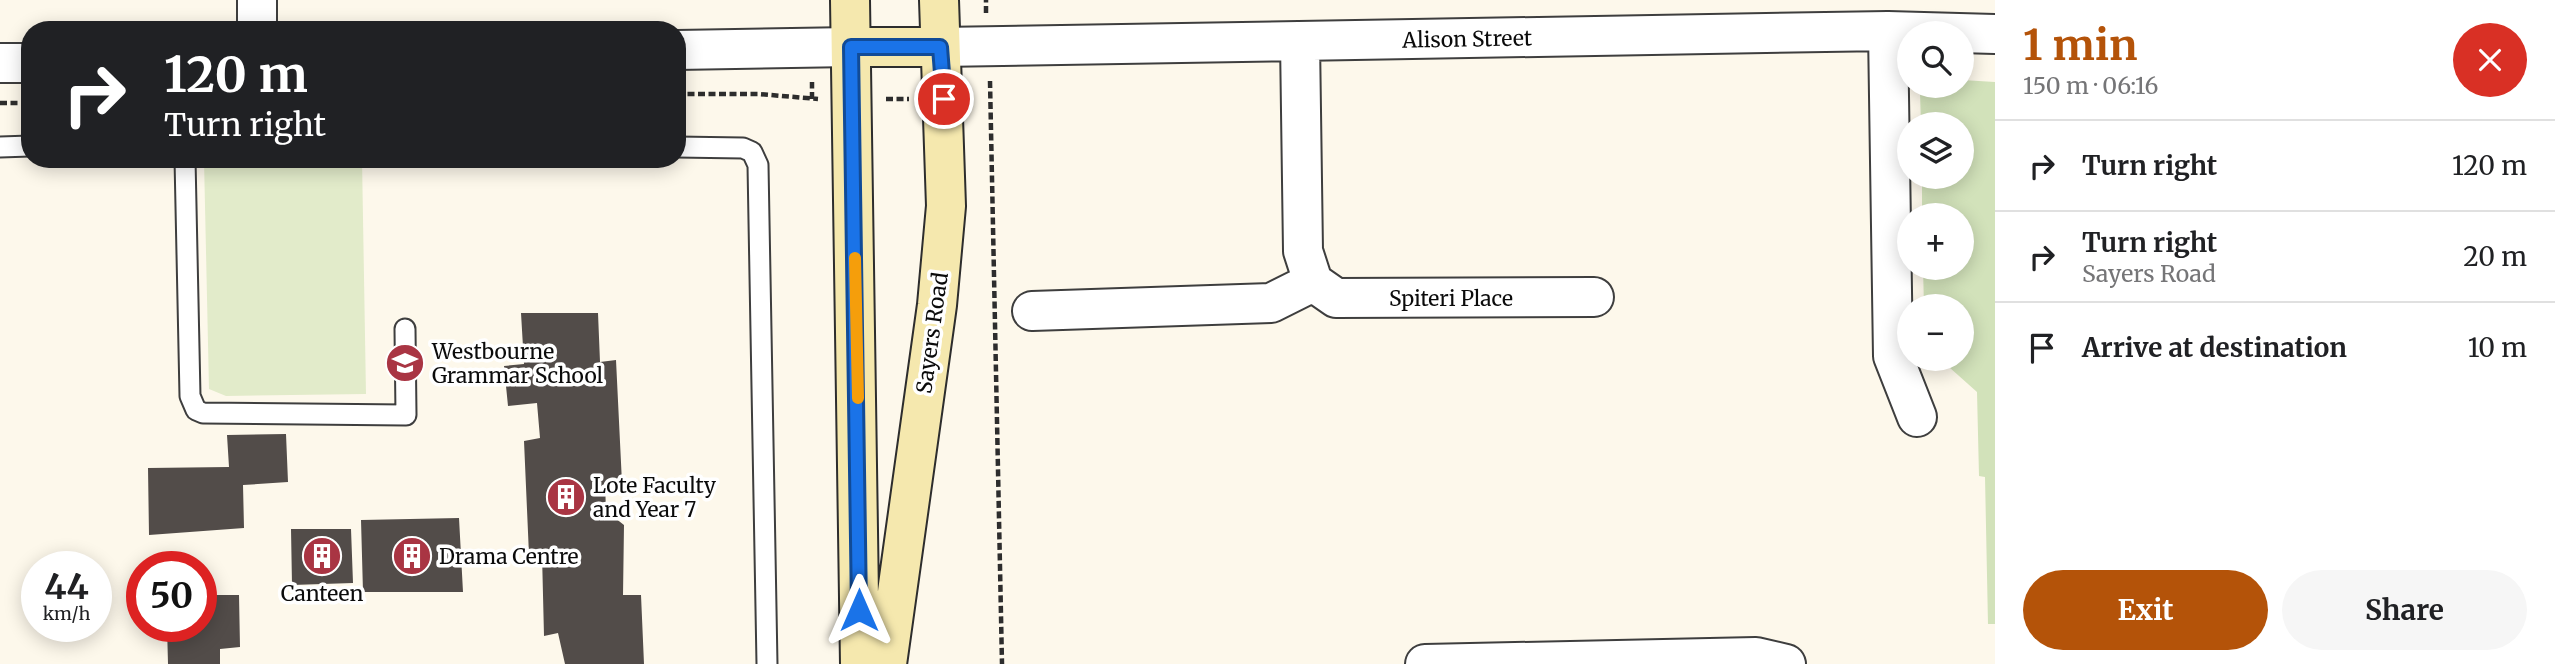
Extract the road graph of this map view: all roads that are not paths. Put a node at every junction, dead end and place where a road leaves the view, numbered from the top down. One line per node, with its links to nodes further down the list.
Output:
1 (257, 0): 5 (street)
2 (850, 0): 9 (main road)
3 (939, 0): 10 (main road, Sayers Road)
4 (1817, 17): 6 (street, Alison Street); 8 (street, Alison Street)
5 (257, 21)
6 (1888, 31): 7 (street, Alison Street); 22 (street)
7 (1995, 34)
8 (1300, 41): 10 (street, Alison Street); 18 (street)
9 (851, 47): 10 (main road); 11 (street); 24 (main road)
10 (940, 47): 25 (main road, Sayers Road)
11 (686, 50)
12 (0, 63): 13 (street)
13 (21, 63)
14 (21, 146): 15 (lane)
15 (0, 147)
16 (686, 147): 23 (lane)
17 (185, 168): 21 (lane)
18 (1313, 282): 19 (street, Spiteri Place); 20 (street)
19 (1594, 297)
20 (1032, 311)
21 (405, 329)
22 (1917, 417)
23 (767, 664)
24 (860, 664)
25 (887, 664)
26 (1425, 664): 27 (street)
27 (1786, 664)

